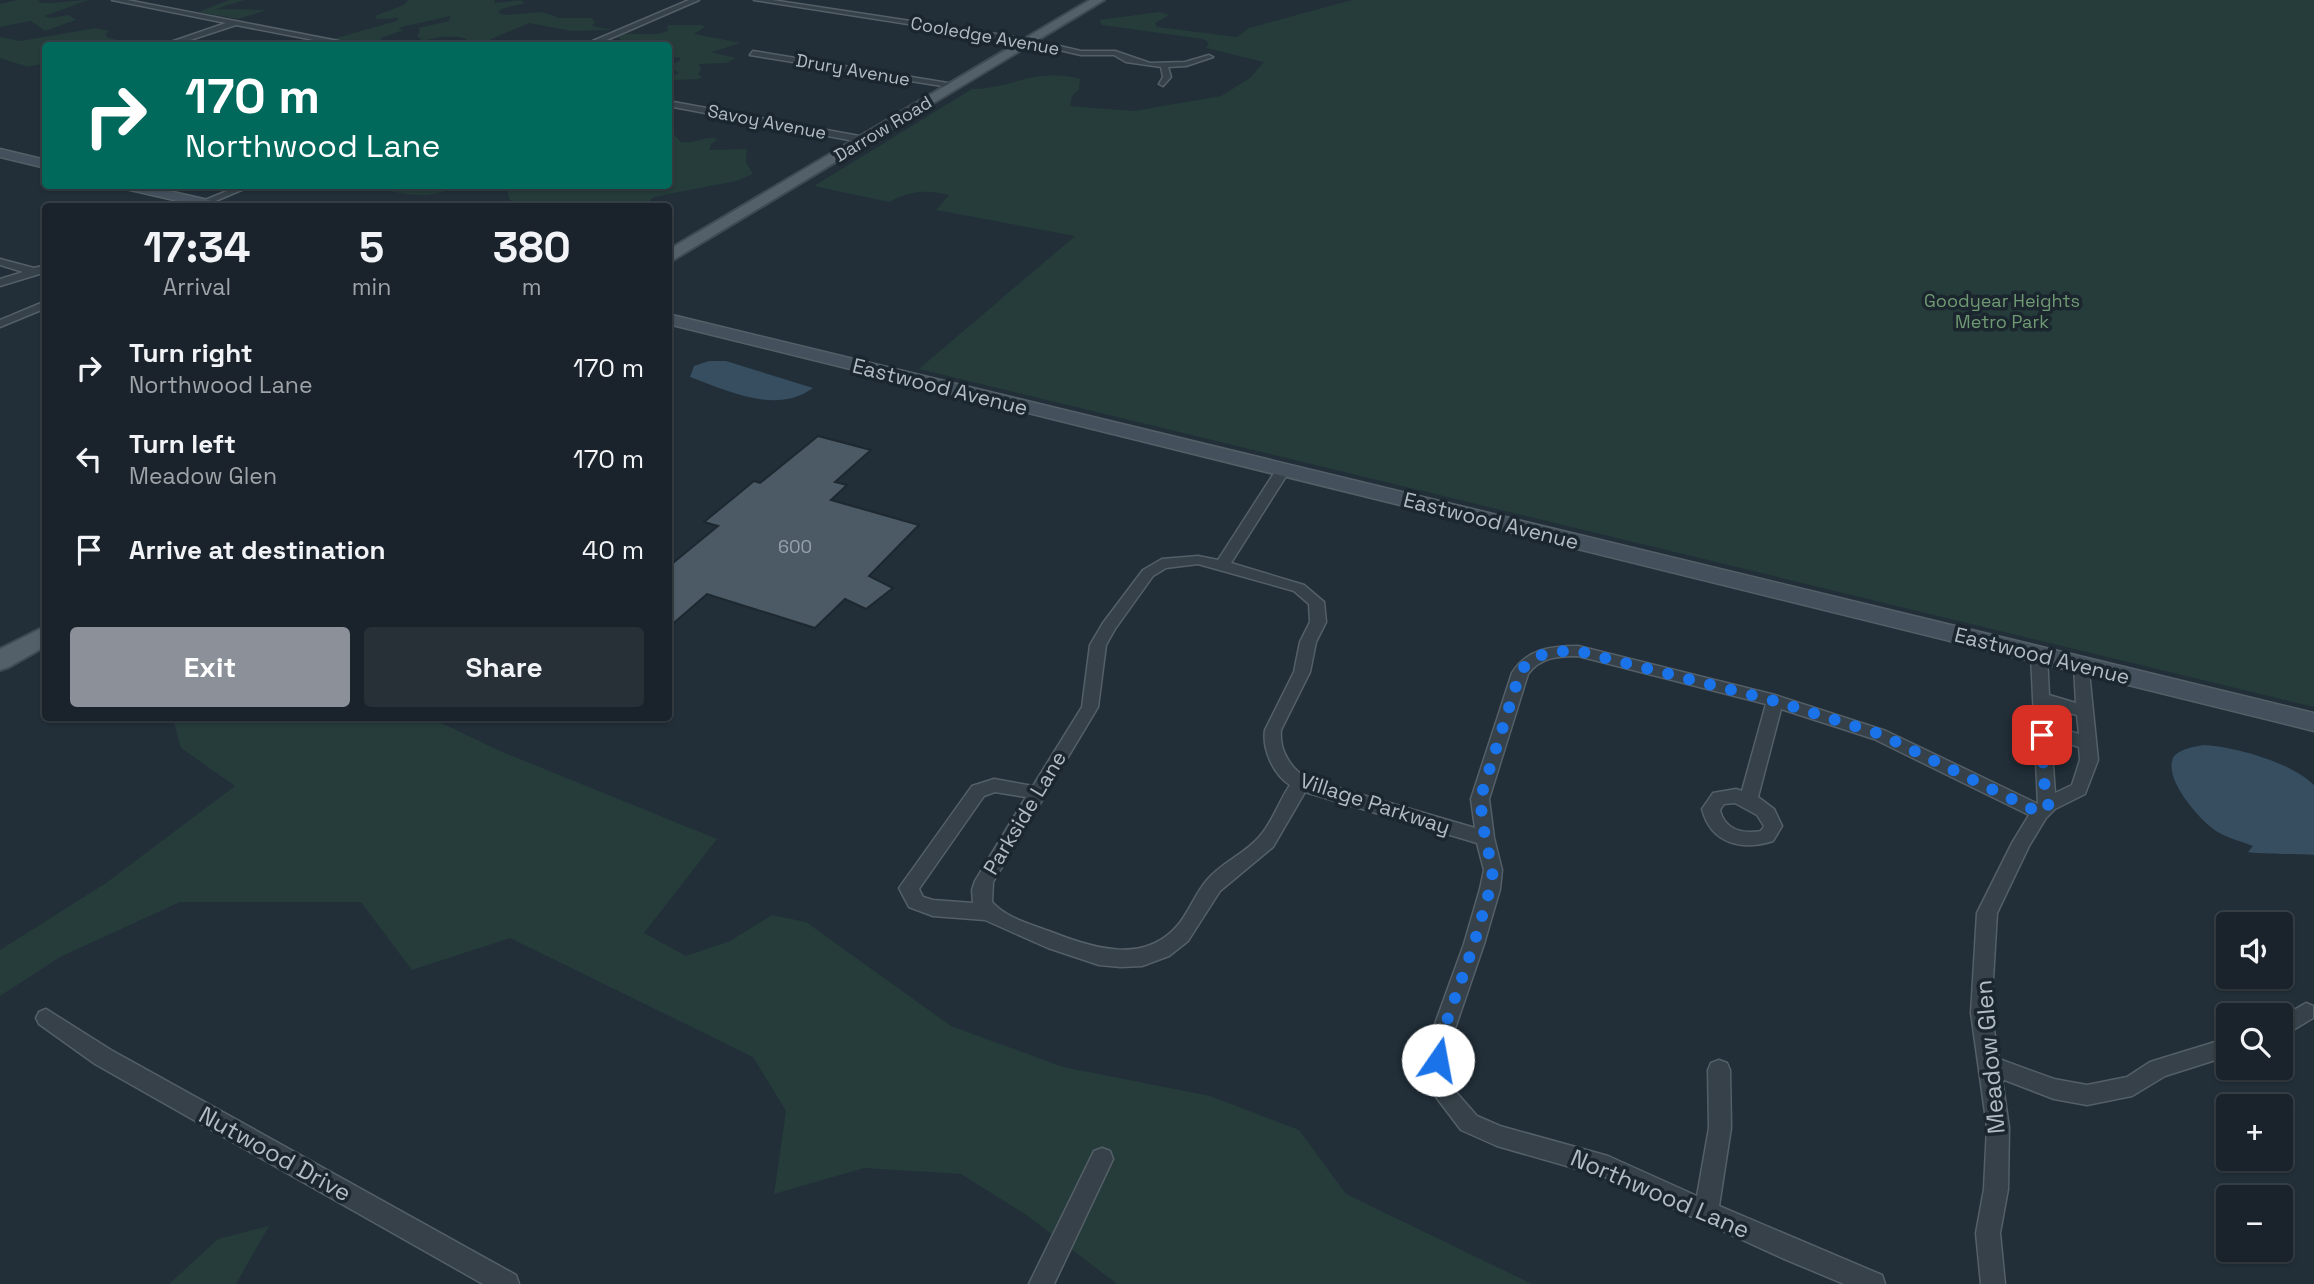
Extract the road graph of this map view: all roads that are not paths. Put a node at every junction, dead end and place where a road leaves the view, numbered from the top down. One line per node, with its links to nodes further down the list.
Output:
1 (116, 0): 5 (street)
2 (695, 0): 9 (street)
3 (758, 0): 6 (street, Cooledge Avenue)
4 (1098, 0): 6 (main road, Darrow Road)
5 (236, 22): 7 (street); 8 (street)
6 (1029, 41): 12 (street, Cooledge Avenue); 14 (main road, Darrow Road)
7 (175, 42)
8 (339, 42)
9 (595, 42)
10 (752, 53): 14 (street, Drury Avenue)
11 (1209, 57): 12 (street, Cooledge Avenue)
12 (1164, 65): 13 (street)
13 (1163, 84)
14 (954, 86): 16 (main road, Darrow Road)
15 (672, 104): 16 (street, Savoy Avenue)
16 (864, 140): 23 (main road, Darrow Road)
17 (0, 153): 18 (street)
18 (42, 163)
19 (143, 189): 21 (street)
20 (239, 189): 22 (street)
21 (196, 203)
22 (208, 203)
23 (672, 256)
24 (0, 262): 25 (street)
25 (42, 272): 26 (street)
26 (0, 283)
27 (42, 306): 29 (street)
28 (672, 320): 30 (street, Eastwood Avenue)
29 (0, 324)
30 (1283, 470): 31 (street); 33 (street, Eastwood Avenue)
31 (1222, 565): 42 (street, Village Parkway); 43 (street, Parkside Lane)
32 (42, 636): 34 (main road)
33 (2039, 655): 35 (street, Eastwood Avenue); 36 (street)
34 (0, 661)
35 (2082, 666): 38 (street, Meadow Glen); 39 (street, Eastwood Avenue)
36 (2040, 699): 38 (street); 40 (street)
37 (1775, 701): 44 (street); 45 (street, Northwood Lane); 46 (street, Northwood Lane)
38 (2085, 711): 41 (street, Meadow Glen)
39 (2314, 722)
40 (2042, 730): 41 (street); 45 (street)
41 (2088, 743): 45 (street, Meadow Glen)
42 (1302, 784): 46 (street, Village Parkway); 47 (street)
43 (1037, 793): 47 (street, Parkside Lane); 47 (street)
44 (1748, 801)
45 (2044, 809): 52 (street, Meadow Glen)
46 (1485, 838): 55 (street, Northwood Lane)
47 (986, 912)
48 (2306, 1012): 50 (street)
49 (46, 1018): 56 (street, Nutwood Drive)
50 (2293, 1020)
51 (2216, 1051): 52 (street)
52 (1989, 1065): 59 (street, Meadow Glen)
53 (1719, 1070): 55 (street)
54 (1102, 1159): 57 (street)
55 (1706, 1211): 58 (street, Northwood Lane)
56 (507, 1284)
57 (1041, 1284)
58 (1873, 1284)
59 (1993, 1284)

